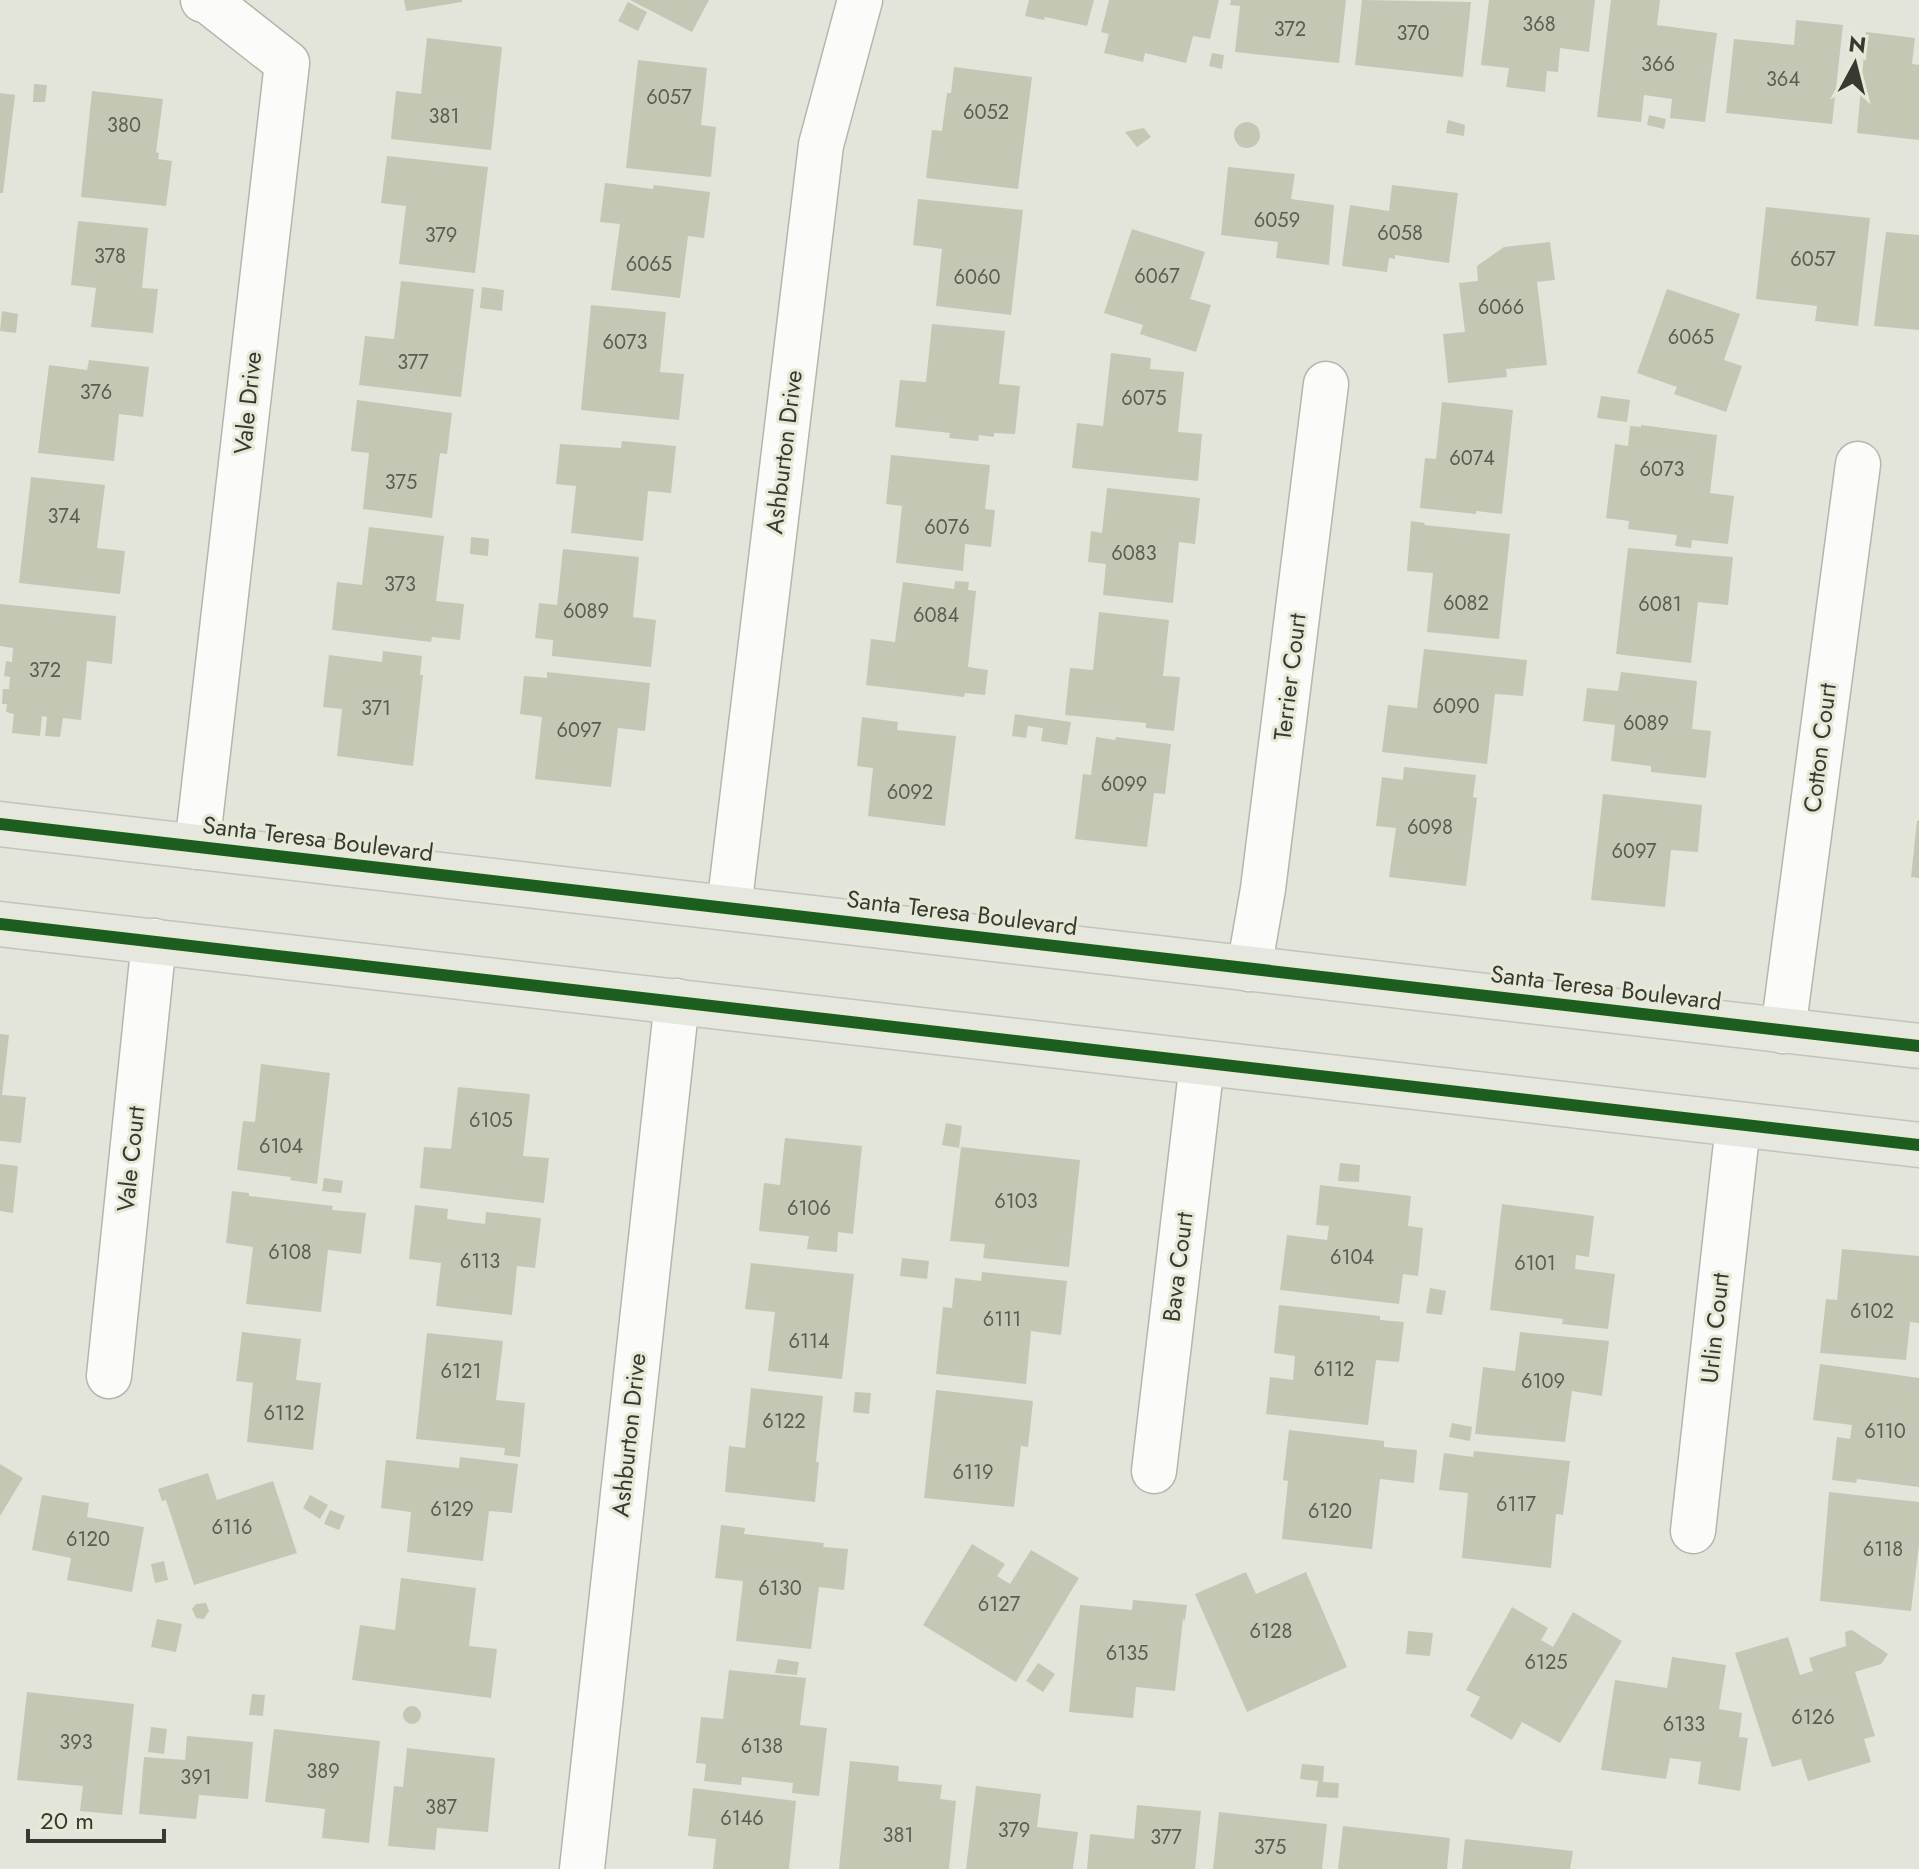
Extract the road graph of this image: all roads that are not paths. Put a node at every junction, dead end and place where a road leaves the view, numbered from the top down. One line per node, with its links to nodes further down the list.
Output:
1 (203, 0): 6 (street, Vale Drive)
2 (860, 0): 7 (street, Ashburton Drive)
3 (1326, 384): 10 (street, Terrier Court)
4 (1858, 464): 12 (street, Cotton Court)
5 (0, 824): 6 (main road, Santa Teresa Boulevard)
6 (197, 847): 7 (main road, Santa Teresa Boulevard)
7 (729, 908): 10 (main road, Santa Teresa Boulevard)
8 (0, 924): 9 (main road)
9 (154, 941): 11 (main road); 17 (street, Vale Court)
10 (1249, 969): 12 (main road, Santa Teresa Boulevard)
11 (677, 1001): 14 (main road); 20 (street, Ashburton Drive)
12 (1783, 1031): 13 (main road, Santa Teresa Boulevard)
13 (1919, 1046)
14 (1202, 1063): 15 (main road); 18 (street, Bava Court)
15 (1738, 1125): 16 (main road); 19 (street, Urlin Court)
16 (1919, 1145)
17 (109, 1376)
18 (1154, 1471)
19 (1693, 1531)
20 (582, 1869)

